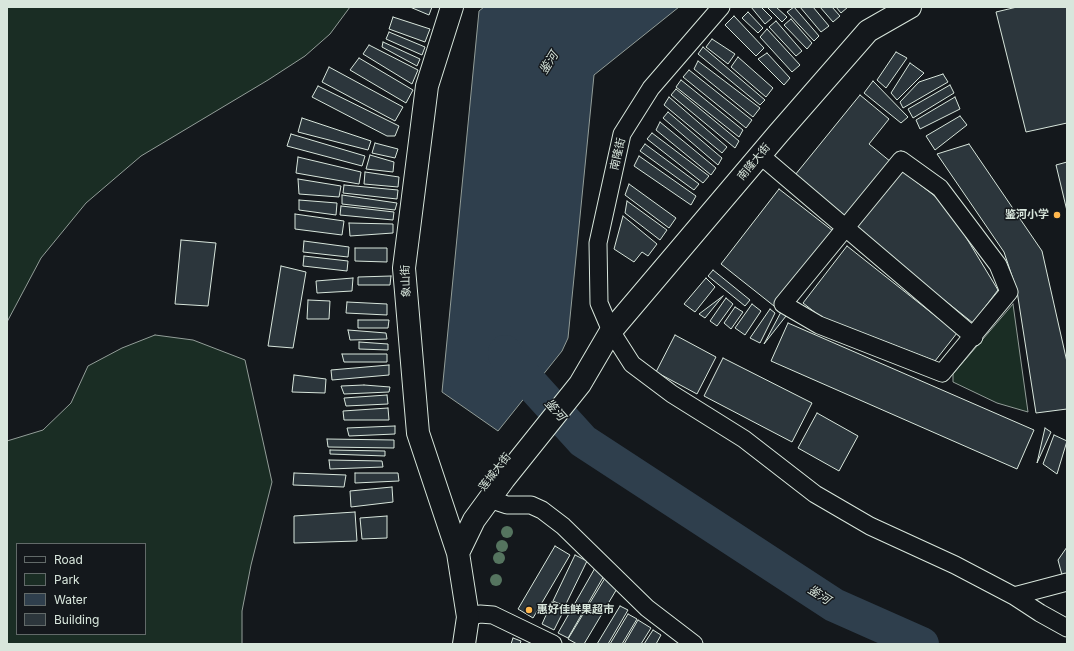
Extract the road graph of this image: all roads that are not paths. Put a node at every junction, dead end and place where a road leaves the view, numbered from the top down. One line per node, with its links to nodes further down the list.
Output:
1 (452, 7): 10 (main road, 象山街)
2 (721, 7): 6 (street, 南隆街)
3 (910, 7): 4 (main road, 南隆大街)
4 (760, 155): 5 (street); 6 (main road, 南隆大街)
5 (846, 227): 7 (street); 7 (street); 7 (street)
6 (609, 327): 8 (main road, 莲城大街); 13 (street, 南隆街)
7 (974, 337)
8 (500, 474): 9 (main road, 莲城大街); 10 (main road, 莲城大街)
9 (489, 499): 11 (main road, 莲城大街); 19 (street)
10 (451, 532): 11 (main road, 象山街); 16 (main road, 莲城大街)
11 (458, 553): 14 (main road)
12 (1067, 582): 13 (street)
13 (1014, 596): 15 (street, 南隆街)
14 (468, 617): 17 (main road); 18 (street)
15 (1067, 628)
16 (450, 644)
17 (464, 644)
18 (553, 644)
19 (694, 644)

